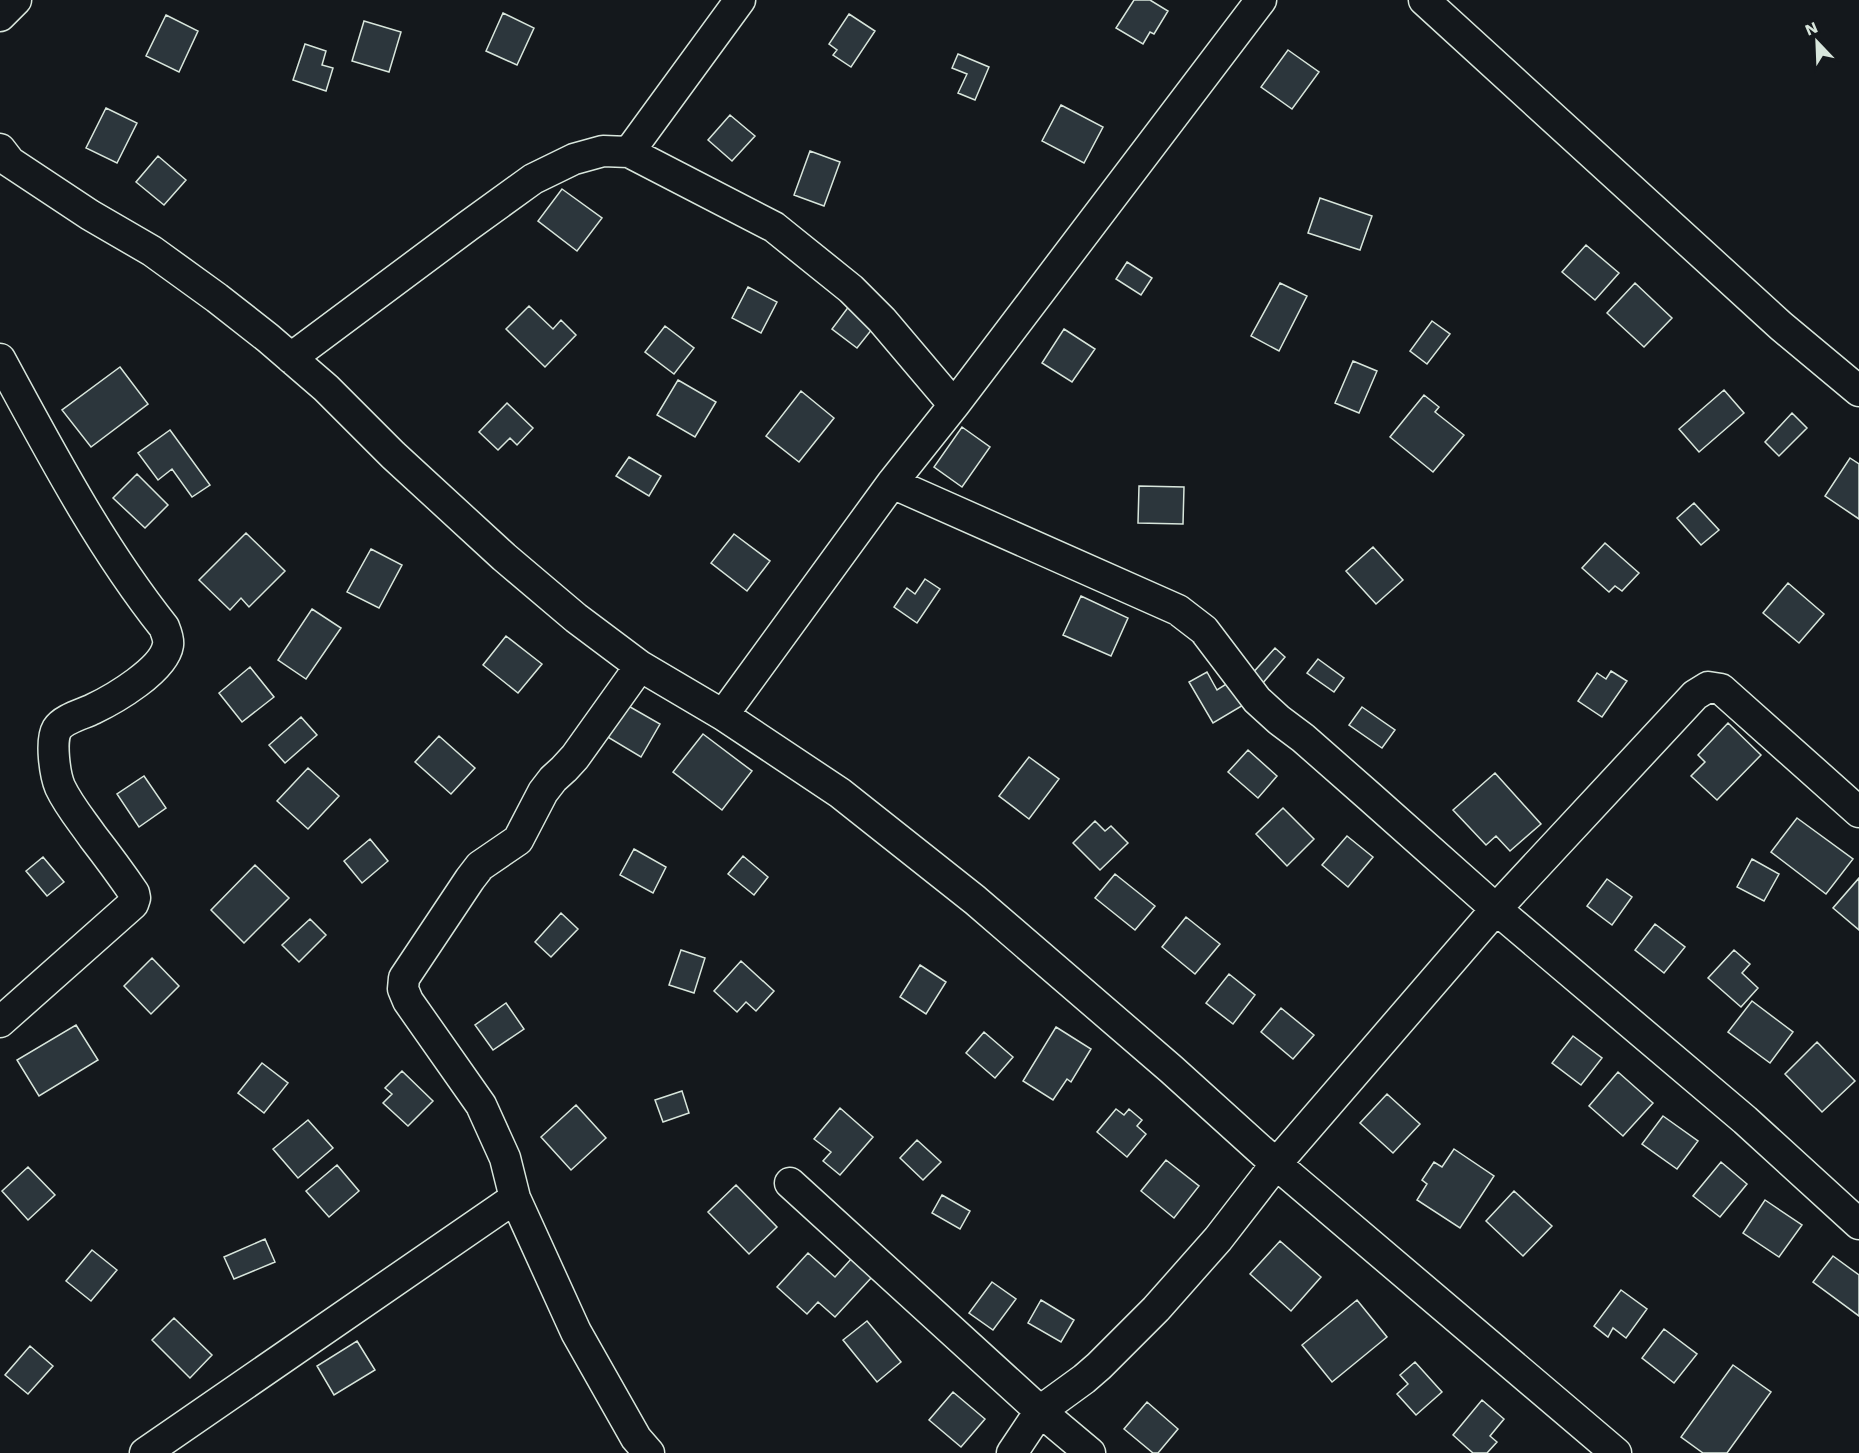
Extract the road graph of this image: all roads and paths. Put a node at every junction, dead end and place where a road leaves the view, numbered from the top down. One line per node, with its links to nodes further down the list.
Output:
1 (16, 0): 5 (street)
2 (740, 0): 7 (street)
3 (1261, 0): 11 (street)
4 (1424, 0): 10 (street)
5 (0, 16)
6 (0, 149): 8 (street)
7 (629, 152): 8 (street); 11 (street)
8 (291, 358): 13 (street)
9 (0, 359): 17 (street)
10 (1859, 391)
11 (954, 405): 12 (street)
12 (892, 483): 14 (street); 16 (street)
13 (640, 666): 14 (street); 20 (street)
14 (723, 715): 18 (street)
15 (1859, 812): 16 (street)
16 (1496, 909): 18 (street); 21 (street)
17 (0, 1022)
18 (1276, 1164): 22 (street); 27 (street)
19 (790, 1183): 22 (street)
20 (515, 1198): 23 (street); 24 (street)
21 (1859, 1224)
22 (1040, 1411): 25 (street); 26 (street)
23 (145, 1453)
24 (649, 1453)
25 (1012, 1453)
26 (1090, 1453)
27 (1617, 1453)

